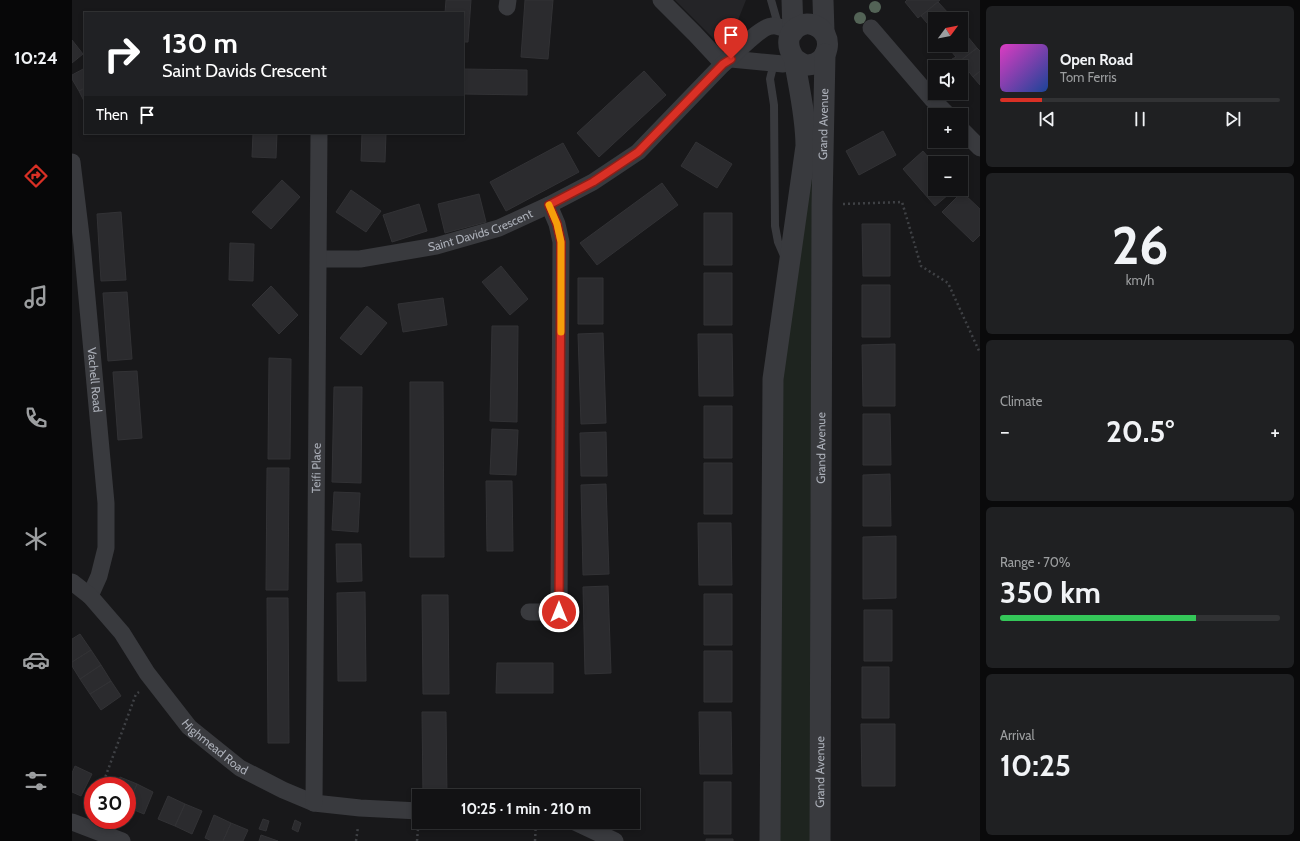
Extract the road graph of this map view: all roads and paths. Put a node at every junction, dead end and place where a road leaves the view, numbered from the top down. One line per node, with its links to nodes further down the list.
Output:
1 (661, 0): 9 (street)
2 (771, 0): 7 (lane, Grand Avenue)
3 (792, 0): 7 (street, Grand Avenue)
4 (823, 0): 6 (street, Grand Avenue)
5 (871, 28): 10 (street)
6 (824, 32): 7 (street); 8 (street, Grand Avenue)
7 (784, 48): 8 (street); 9 (street); 9 (street, Saint Davids Crescent); 18 (street, Grand Avenue); 18 (lane, Grand Avenue)
8 (825, 54): 16 (street, Grand Avenue)
9 (727, 62): 15 (street, Saint Davids Crescent)
10 (941, 108)
11 (320, 134): 17 (street, Teifi Place)
12 (968, 136): 13 (street)
13 (980, 148)
14 (72, 162): 21 (street, Vachell Road)
15 (549, 205): 17 (street, Saint Davids Crescent); 22 (street)
16 (822, 205): 19 (path); 34 (street, Grand Avenue)
17 (318, 259): 25 (street, Teifi Place)
18 (789, 268): 33 (street, Grand Avenue)
19 (980, 353)
20 (72, 582): 21 (street, Highmead Road)
21 (90, 596): 23 (street, Highmead Road)
22 (529, 612)
23 (153, 682): 24 (path); 25 (street, Highmead Road)
24 (105, 777)
25 (314, 803): 26 (street, Highmead Road)
26 (412, 811)
27 (72, 822): 30 (street)
28 (536, 829): 31 (path)
29 (590, 829): 32 (street)
30 (122, 841)
31 (535, 841)
32 (615, 841)
33 (770, 841)
34 (820, 841)

